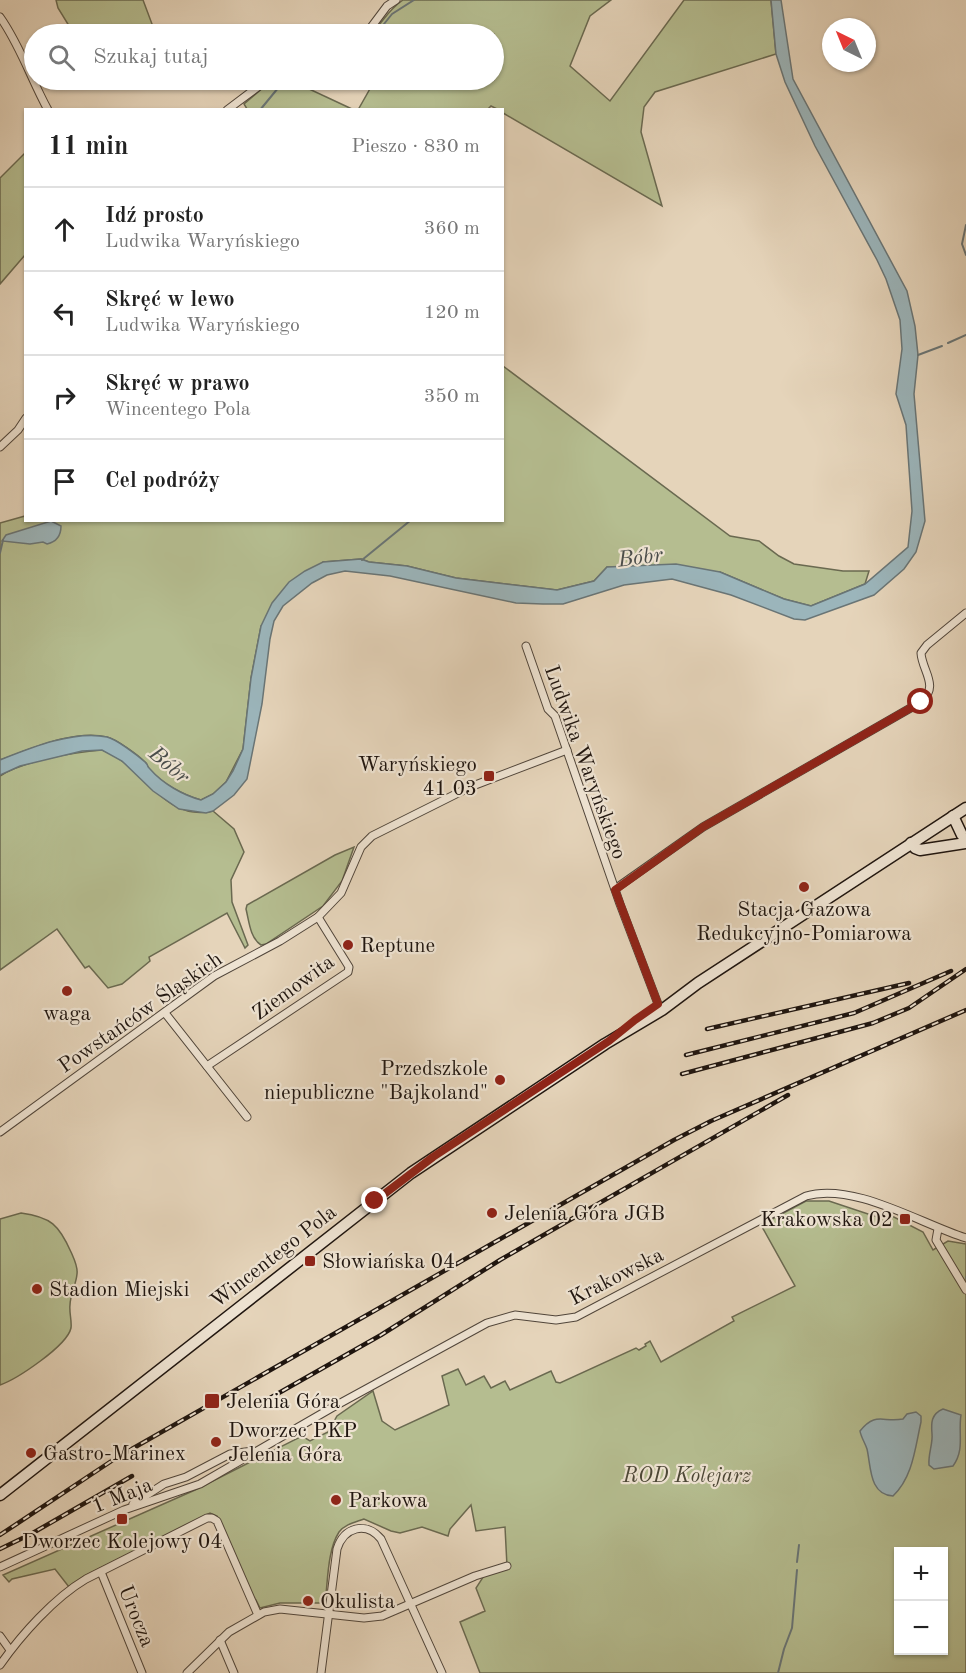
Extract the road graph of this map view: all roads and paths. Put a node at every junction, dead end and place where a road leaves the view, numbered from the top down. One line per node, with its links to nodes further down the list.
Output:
1 (396, 0): 3 (street)
2 (0, 17): 4 (street)
3 (374, 24)
4 (24, 61)
5 (38, 90): 7 (street)
6 (254, 90): 8 (street)
7 (47, 108)
8 (230, 108)
9 (24, 421): 10 (street)
10 (0, 447)
11 (966, 613): 18 (street, Ludwika Waryńskiego)
12 (526, 646): 13 (street, Ludwika Waryńskiego)
13 (567, 750): 18 (street, Ludwika Waryńskiego); 19 (street, Powstańców Śląskich)
14 (966, 808): 15 (street, Wincentego Pola)
15 (953, 816): 16 (street); 17 (street, Wincentego Pola)
16 (966, 842): 17 (street)
17 (911, 843): 20 (street, Wincentego Pola)
18 (615, 890): 20 (street, Ludwika Waryńskiego)
19 (318, 917): 21 (street, Powstańców Śląskich); 22 (street, Ziemowita)
20 (657, 1009): 29 (street, Wincentego Pola)
21 (165, 1013): 22 (street); 24 (street, Powstańców Śląskich)
22 (207, 1066): 23 (street)
23 (247, 1117)
24 (0, 1132)
25 (938, 1229): 26 (street, Krakowska); 27 (street); 28 (street, Krakowska)
26 (966, 1238)
27 (966, 1290)
28 (255, 1451): 30 (street, 1 Maja); 30 (street)
29 (0, 1495)
30 (124, 1510): 32 (street, 1 Maja)
31 (507, 1566): 34 (street)
32 (0, 1567)
33 (101, 1572): 35 (street); 39 (street); 42 (street, Urocza)
34 (411, 1604): 36 (street); 36 (street); 46 (street)
35 (258, 1615): 36 (street); 38 (street)
36 (329, 1616): 45 (street)
37 (0, 1636): 39 (street)
38 (220, 1640): 43 (street); 44 (street)
39 (10, 1650): 40 (street)
40 (0, 1666): 41 (street)
41 (5, 1673)
42 (142, 1673)
43 (187, 1673)
44 (234, 1673)
45 (321, 1673)
46 (442, 1673)

